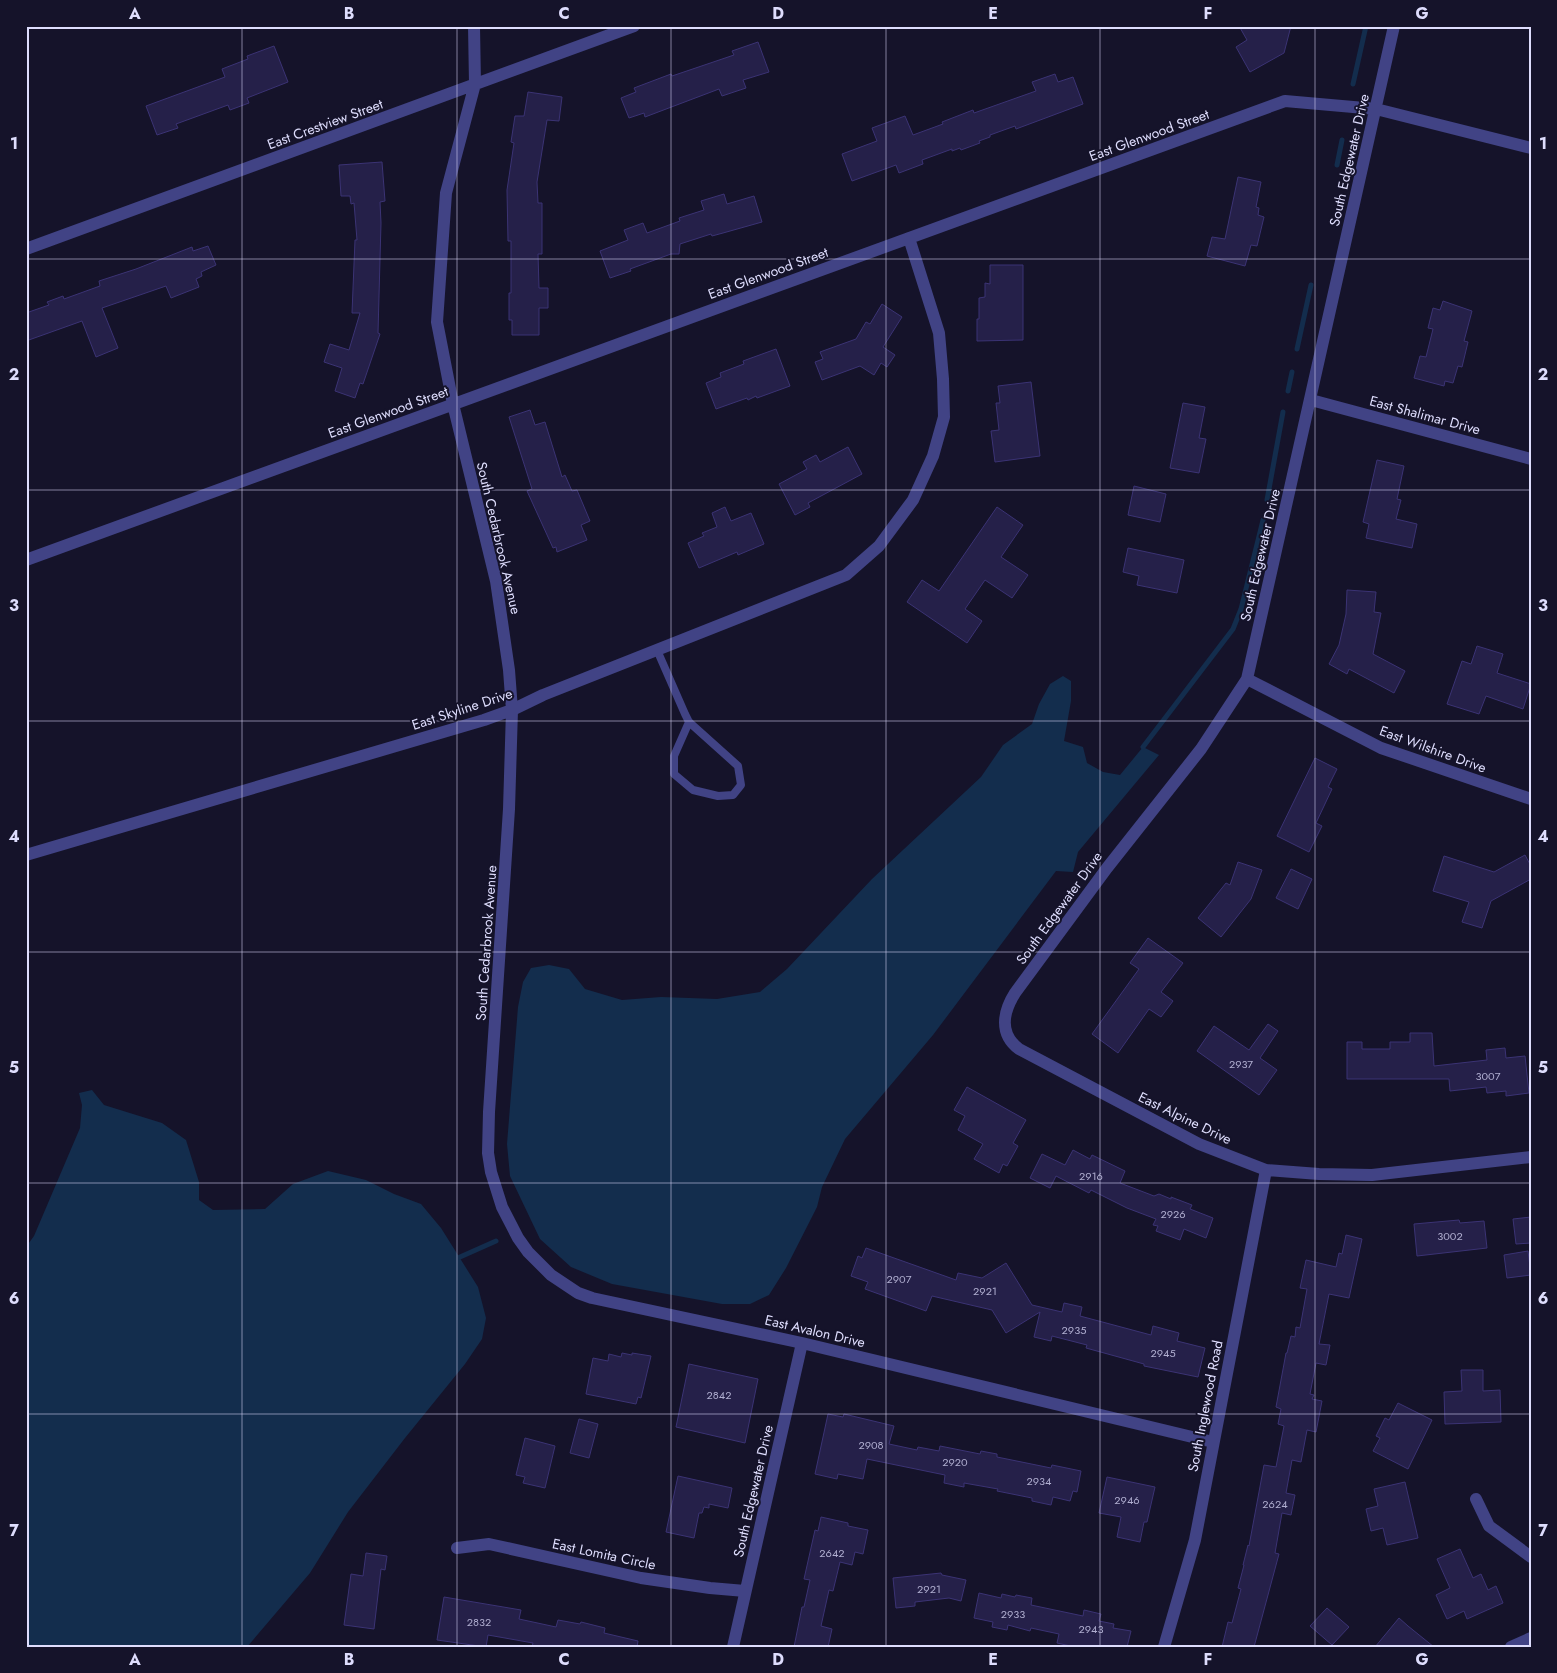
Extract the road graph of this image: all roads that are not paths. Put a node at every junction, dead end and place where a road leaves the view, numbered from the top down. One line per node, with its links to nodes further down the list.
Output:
1 (474, 26): 4 (street, South Cedarbrook Avenue)
2 (634, 26): 4 (street, East Crestview Street)
3 (1394, 26): 5 (street, South Edgewater Drive)
4 (475, 84): 8 (street, East Crestview Street); 10 (street, South Cedarbrook Avenue)
5 (1376, 109): 6 (street, East Glenwood Street); 7 (street, East Glenwood Street); 9 (street, South Edgewater Drive)
6 (1531, 148)
7 (909, 238): 10 (street, East Glenwood Street); 13 (street, East Skyline Drive)
8 (26, 249)
9 (1311, 400): 11 (street, East Shalimar Drive); 14 (street, South Edgewater Drive)
10 (453, 404): 12 (street, East Glenwood Street); 15 (street, South Cedarbrook Avenue)
11 (1531, 459)
12 (26, 560)
13 (657, 650): 15 (street, East Skyline Drive); 16 (lane)
14 (1247, 679): 17 (street, East Wilshire Drive); 19 (street, South Edgewater Drive)
15 (512, 710): 18 (street, East Skyline Drive); 20 (street, South Cedarbrook Avenue)
16 (689, 722): 16 (lane)
17 (1531, 799)
18 (26, 856)
19 (1004, 1022): 22 (street, East Alpine Drive)
20 (488, 1153): 23 (street, East Avalon Drive)
21 (1531, 1157): 22 (street, East Alpine Drive)
22 (1266, 1170): 24 (street, South Inglewood Road)
23 (802, 1343): 24 (street, East Avalon Drive); 28 (street, South Edgewater Drive)
24 (1213, 1442): 31 (street, South Inglewood Road)
25 (1476, 1498): 27 (street)
26 (457, 1548): 28 (street, East Lomita Circle)
27 (1531, 1557)
28 (745, 1591): 30 (street, South Edgewater Drive)
29 (1531, 1638): 32 (street)
30 (733, 1647)
31 (1164, 1647)
32 (1511, 1647)

